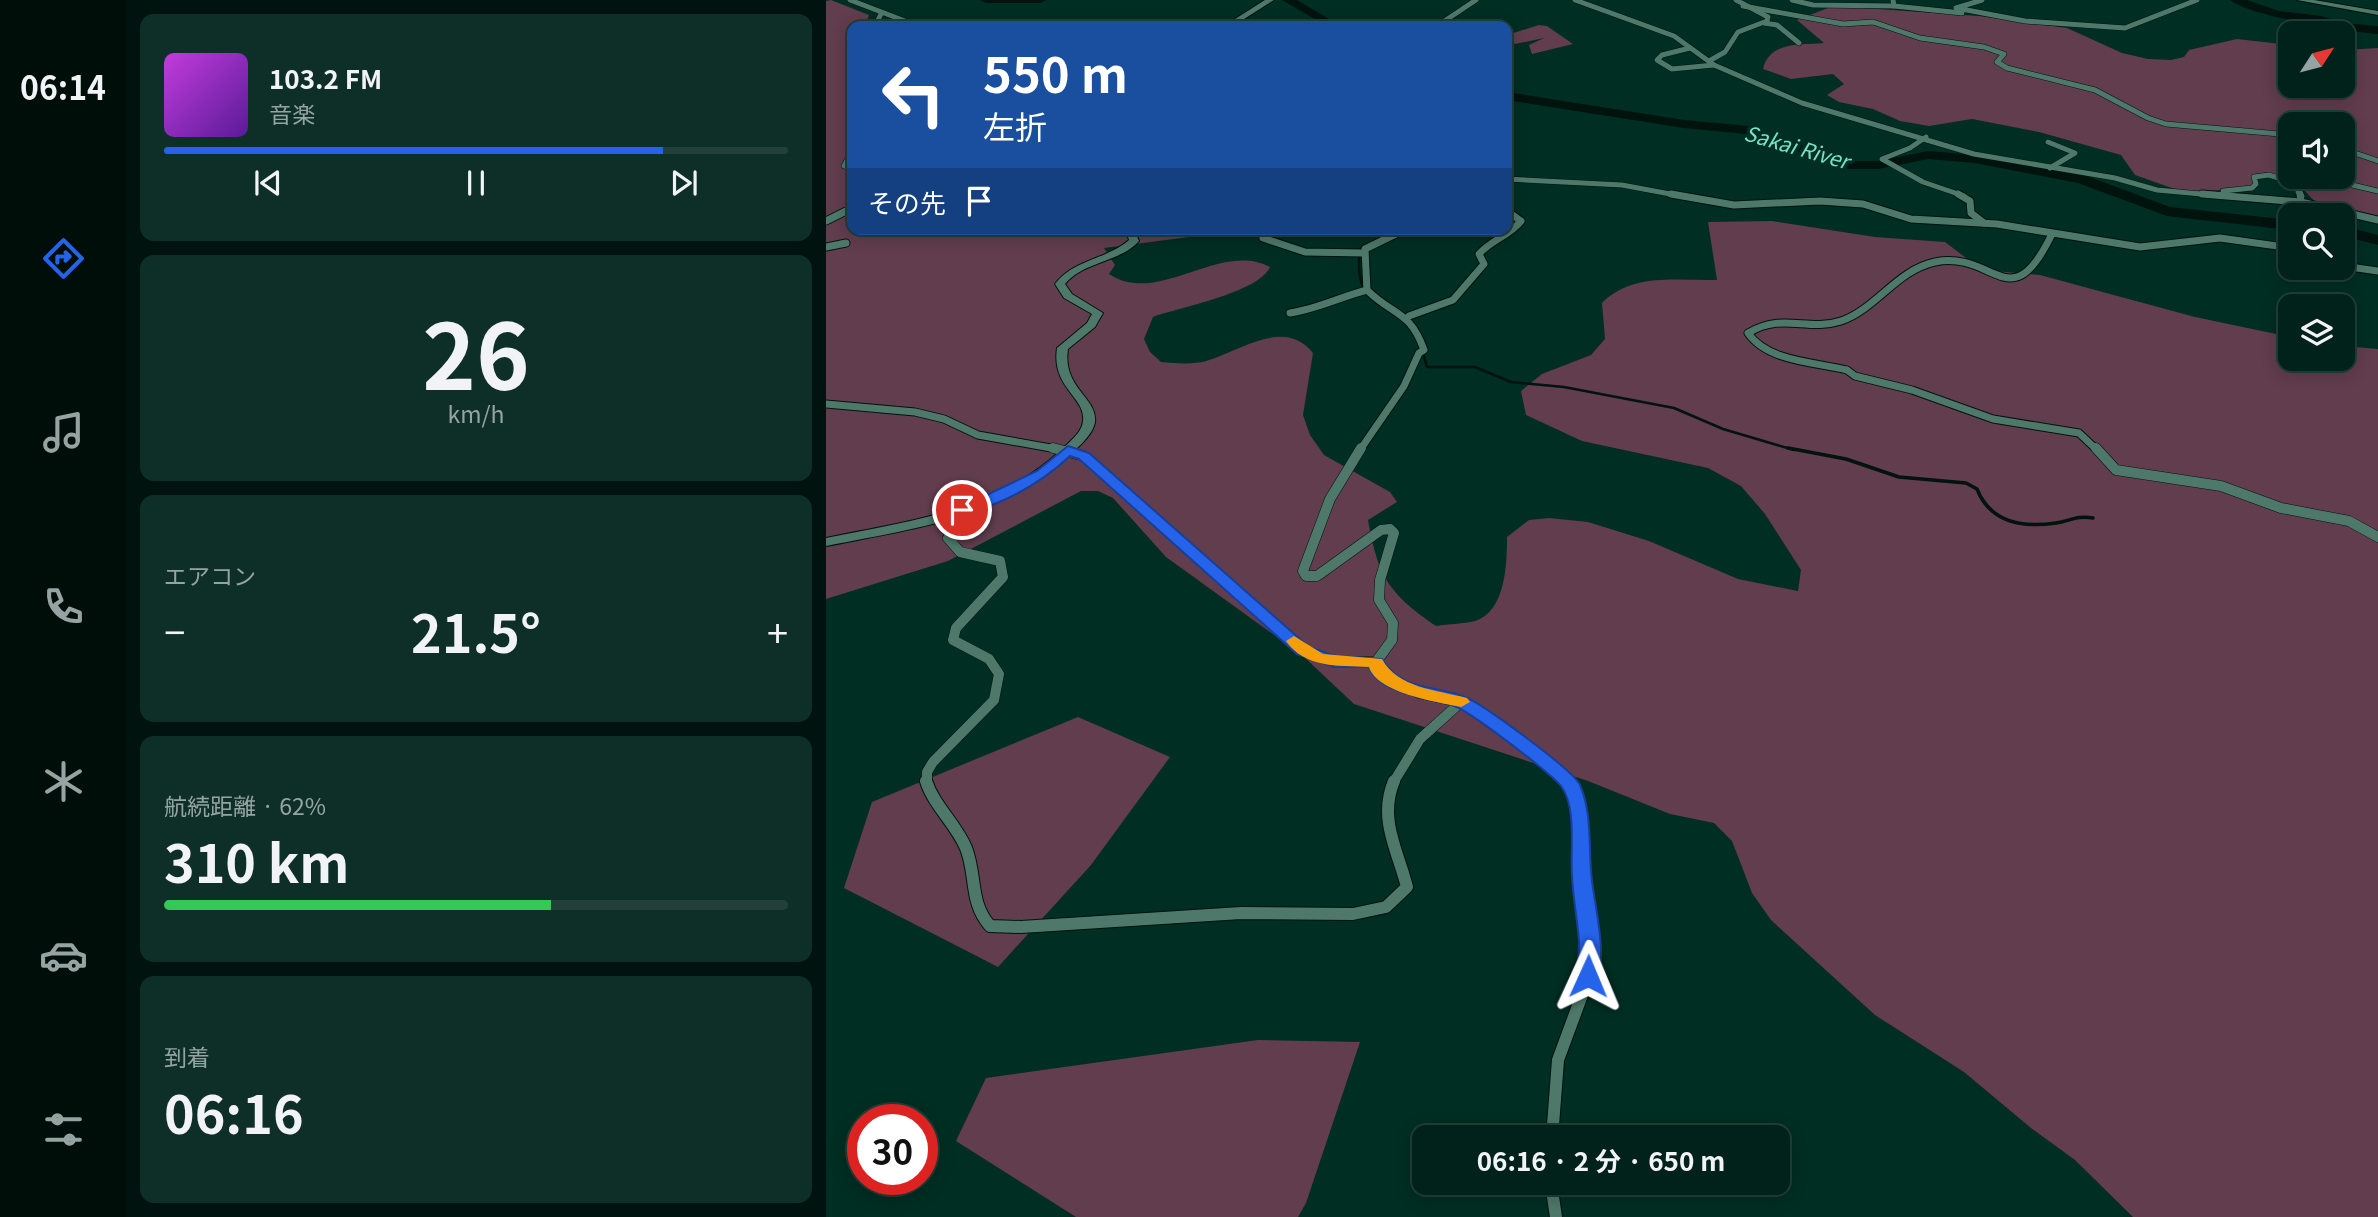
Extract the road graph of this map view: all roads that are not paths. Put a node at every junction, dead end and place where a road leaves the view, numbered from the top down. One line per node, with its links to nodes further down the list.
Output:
1 (850, 0): 15 (street)
2 (1270, 0): 18 (street)
3 (1476, 0): 19 (street)
4 (1575, 0): 22 (street)
5 (1736, 0): 12 (street)
6 (1793, 0): 11 (street)
7 (1969, 0): 10 (street)
8 (2197, 0): 13 (street)
9 (2301, 0): 14 (street)
10 (1980, 1): 13 (street)
11 (1893, 3): 13 (street)
12 (1743, 6): 20 (street); 24 (street)
13 (1966, 11)
14 (2378, 13)
15 (881, 14): 16 (street); 17 (street)
16 (878, 21)
17 (903, 21)
18 (1236, 21)
19 (1444, 21)
20 (1764, 23): 21 (street); 23 (street)
21 (1799, 43)
22 (1690, 48): 23 (street); 23 (street)
23 (1711, 63): 25 (street)
24 (2278, 135)
25 (1926, 137): 29 (street); 41 (street)
26 (2048, 142): 29 (street)
27 (2355, 153): 28 (street)
28 (2378, 161)
29 (2050, 168): 35 (street)
30 (1520, 172): 31 (street)
31 (1512, 177)
32 (1512, 180): 41 (street)
33 (2355, 186): 34 (street)
34 (2378, 191)
35 (2192, 195): 36 (street); 36 (street)
36 (2301, 202): 39 (street)
37 (847, 210): 40 (street)
38 (1512, 215): 42 (street)
39 (2378, 220)
40 (826, 221)
41 (1984, 223): 43 (street)
42 (1512, 232)
43 (2052, 234): 49 (street); 60 (street)
44 (1131, 235): 58 (street)
45 (1393, 235): 51 (street)
46 (1510, 235): 56 (street)
47 (1263, 239): 51 (street)
48 (846, 243): 50 (street)
49 (2278, 245)
50 (826, 247)
51 (1361, 253): 54 (street)
52 (2355, 268): 53 (street)
53 (2378, 271)
54 (1363, 290): 55 (street); 56 (street)
55 (1290, 313)
56 (1409, 316): 62 (street)
57 (826, 404): 58 (street)
58 (1068, 450): 59 (street); 62 (street)
59 (977, 505): 61 (street); 63 (street)
60 (2378, 537)
61 (826, 542)
62 (1376, 662): 63 (street)
63 (1461, 702): 64 (street)
64 (1553, 1125)
65 (1553, 1195): 66 (street)
66 (1556, 1217)

